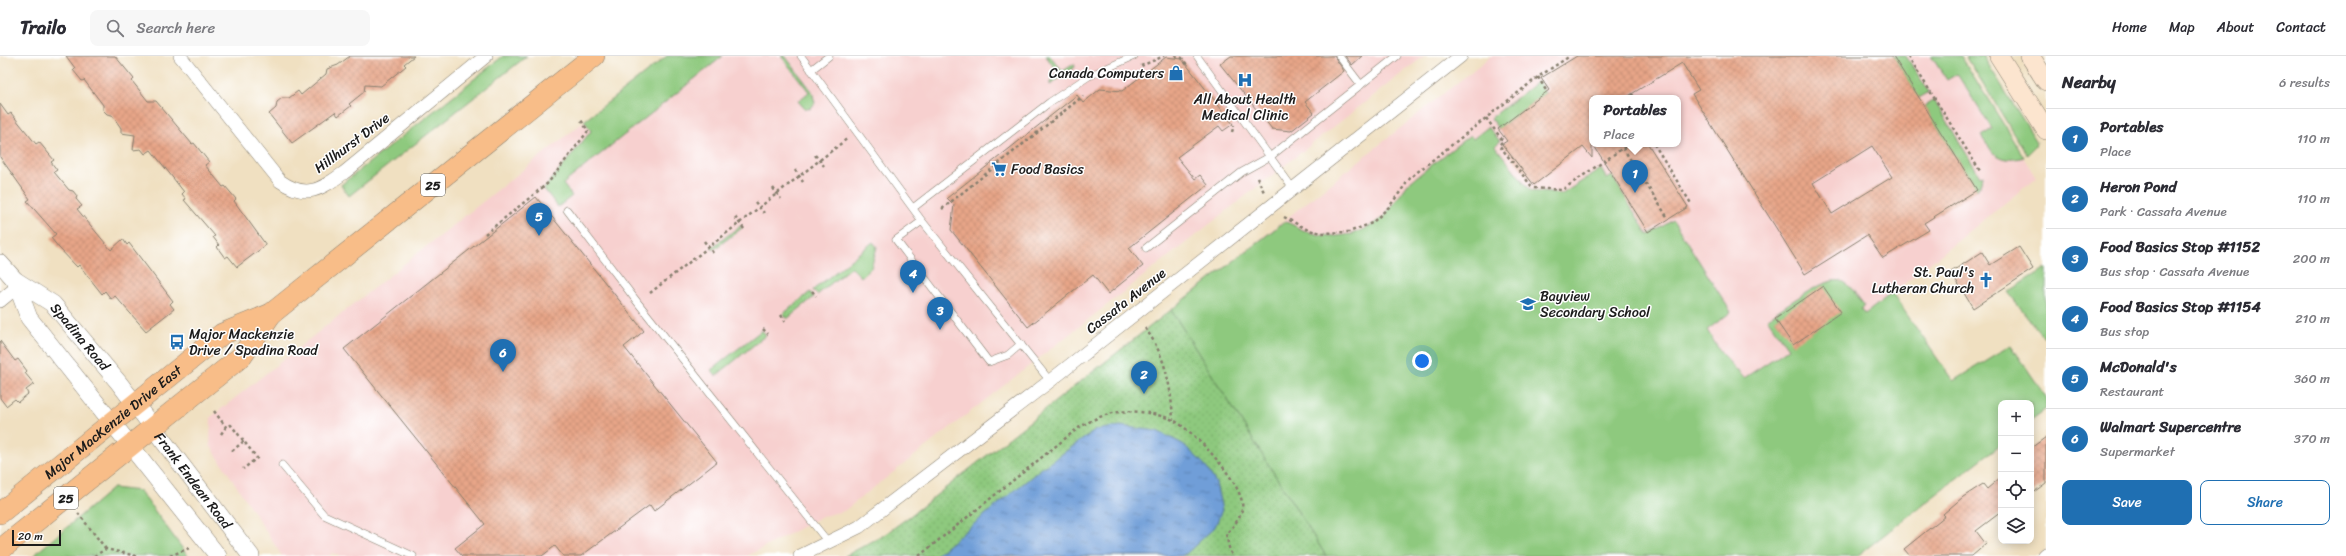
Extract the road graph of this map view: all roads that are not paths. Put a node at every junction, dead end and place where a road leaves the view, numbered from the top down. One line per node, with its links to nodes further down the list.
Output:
1 (180, 56): 2 (street, Hillhurst Drive)
2 (486, 56)
3 (594, 56): 26 (main road, Major MacKenzie Drive East / 25)
4 (801, 56): 13 (lane)
5 (829, 56): 13 (lane)
6 (1134, 56): 19 (lane)
7 (1197, 56): 17 (lane)
8 (1339, 56): 15 (lane)
9 (1397, 56): 15 (lane)
10 (1462, 56): 18 (street, Cassata Avenue)
11 (1999, 56): 16 (main road)
12 (2030, 56): 14 (main road)
13 (811, 70): 19 (lane)
14 (2046, 81)
15 (1361, 85): 17 (lane)
16 (2046, 130)
17 (1271, 156): 18 (lane); 22 (lane)
18 (1294, 190): 28 (street, Cassata Avenue)
19 (913, 208): 21 (lane)
20 (567, 210): 35 (lane)
21 (922, 221): 27 (lane); 27 (lane)
22 (1146, 248)
23 (0, 263): 24 (street, Spadina Road)
24 (16, 284): 25 (street); 29 (street, Spadina Road); 30 (street, Spadina Road)
25 (0, 301)
26 (271, 314): 29 (main road, Major MacKenzie Drive East / 25); 31 (main road, Major MacKenzie Drive East / 25)
27 (1021, 344): 28 (lane)
28 (1050, 381): 35 (street, Cassata Avenue)
29 (135, 405): 30 (main road, Major MacKenzie Drive East / 25); 31 (street, Frank Endean Road)
30 (113, 422): 32 (street, Frank Endean Road); 34 (main road, Major MacKenzie Drive East / 25)
31 (152, 428): 32 (main road, Major MacKenzie Drive East / 25); 38 (street, Frank Endean Road)
32 (131, 446): 36 (main road, Major MacKenzie Drive East / 25); 37 (street, Frank Endean Road)
33 (282, 465): 39 (lane)
34 (0, 513)
35 (828, 542): 40 (street, Cassata Avenue)
36 (0, 550)
37 (218, 556)
38 (251, 556)
39 (412, 556)
40 (800, 556)

